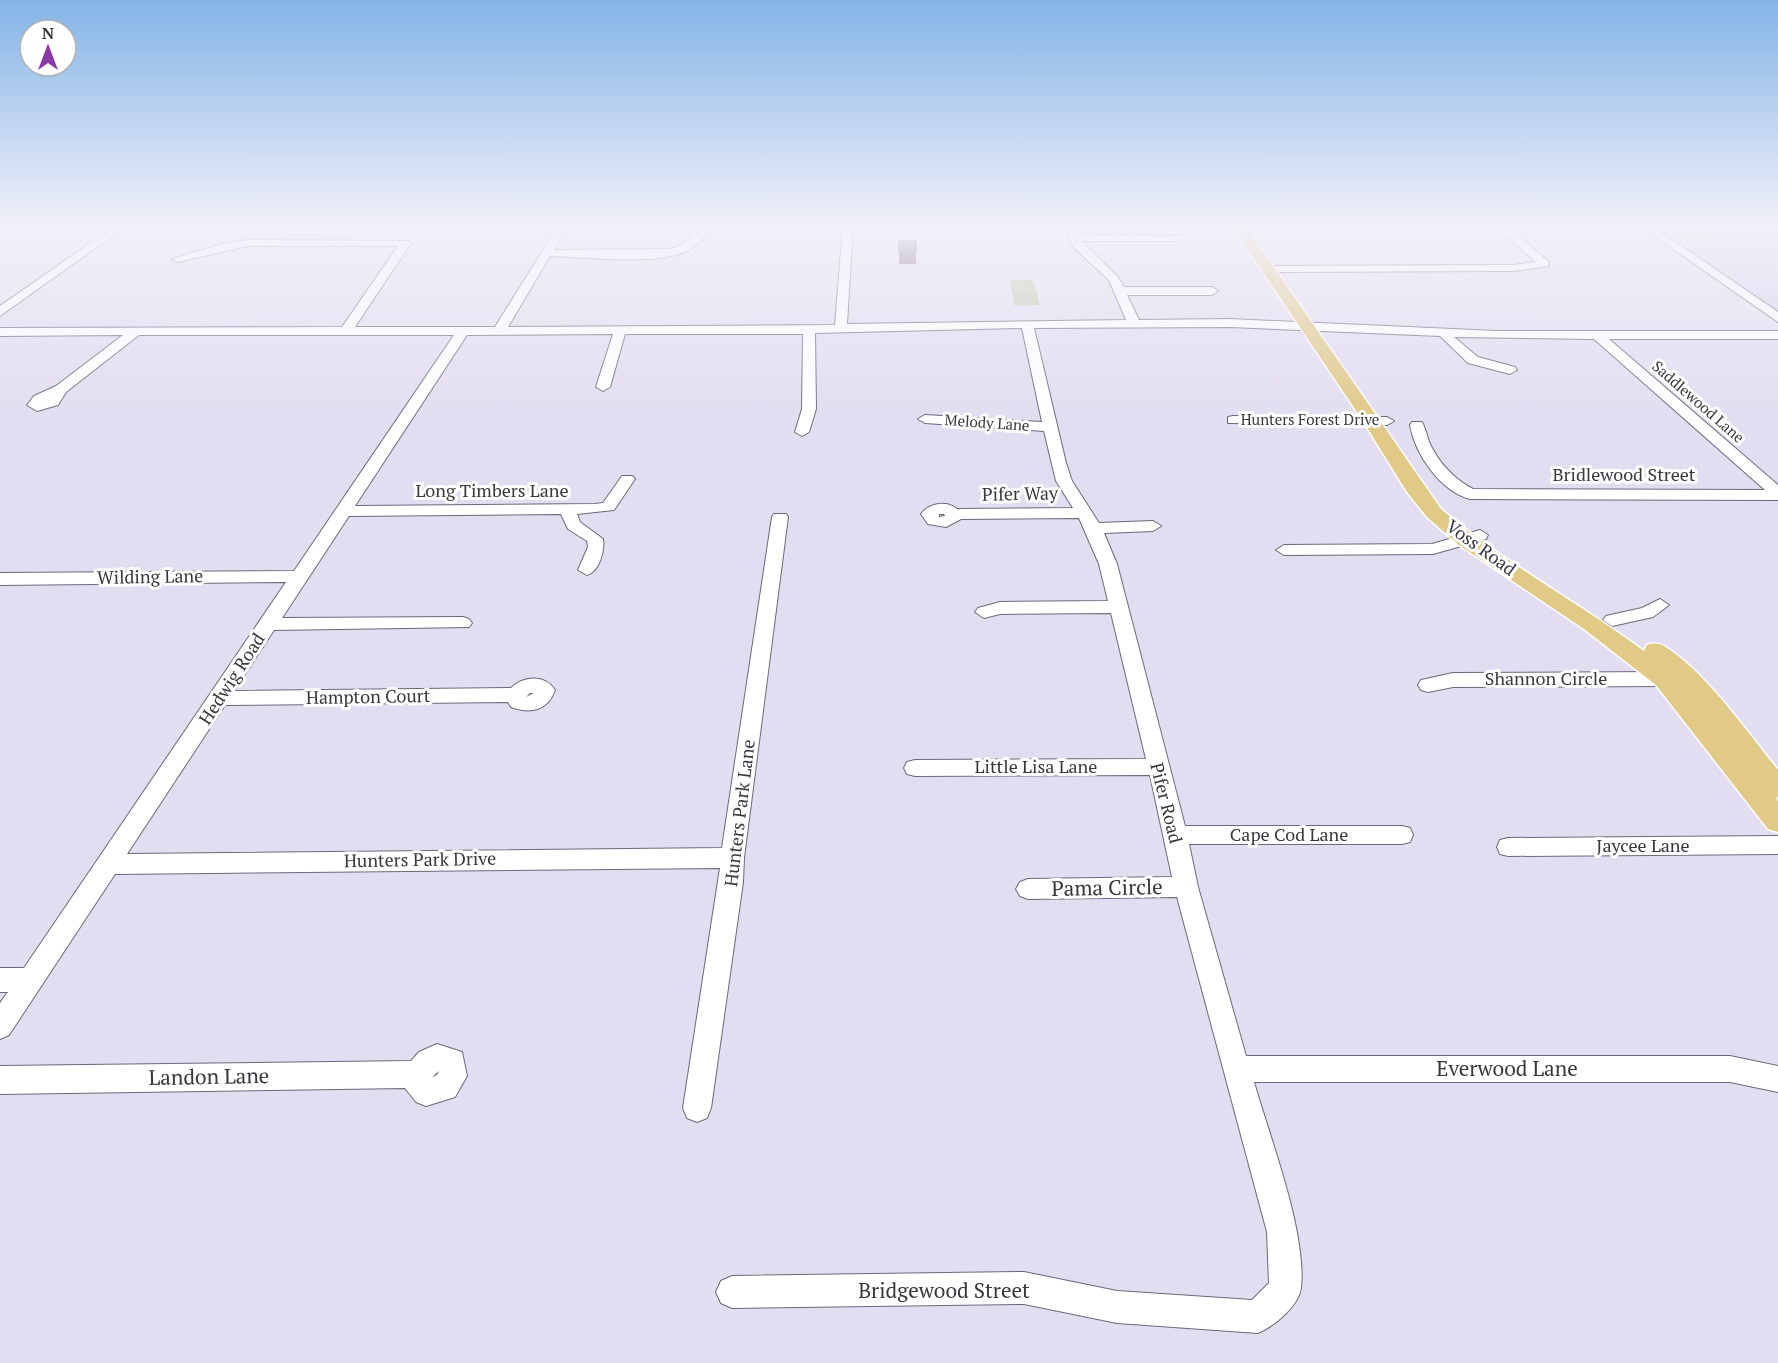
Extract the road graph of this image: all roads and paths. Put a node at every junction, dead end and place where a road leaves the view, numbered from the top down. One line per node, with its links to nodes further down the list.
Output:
1 (27, 290): 10 (street)
2 (30, 290): 11 (street)
3 (374, 290): 18 (street)
4 (524, 290): 20 (street)
5 (844, 290): 15 (street)
6 (1288, 290): 16 (main road, Voss Road)
7 (1737, 290): 12 (street)
8 (1121, 291): 9 (street); 13 (street)
9 (1212, 291)
10 (0, 307)
11 (0, 312)
12 (1778, 318)
13 (1134, 323): 14 (street); 16 (street)
14 (1027, 324): 15 (street); 34 (street, Pifer Road)
15 (841, 327): 17 (street)
16 (1314, 328): 24 (street); 32 (main road, Voss Road)
17 (809, 330): 21 (street); 35 (street)
18 (346, 331): 19 (street); 23 (street)
19 (464, 331): 20 (street); 39 (street, Hedwig Road)
20 (499, 331): 21 (street)
21 (620, 331): 28 (street)
22 (0, 332): 23 (street)
23 (136, 332): 29 (street)
24 (1445, 334): 25 (street); 27 (street)
25 (1597, 335): 26 (street); 37 (street, Saddlewood Lane)
26 (1778, 335)
27 (1510, 370)
28 (603, 387)
29 (61, 389)
30 (925, 419): 34 (street, Melody Lane)
31 (1233, 420): 32 (street, Hunters Forest Drive)
32 (1379, 421): 44 (main road, Voss Road)
33 (1417, 425): 37 (street, Bridlewood Street)
34 (1049, 428): 42 (street, Pifer Road)
35 (802, 432)
36 (627, 479): 38 (street, Long Timbers Lane)
37 (1778, 494)
38 (569, 510): 39 (street, Long Timbers Lane); 46 (street)
39 (343, 512): 47 (street, Hedwig Road)
40 (954, 514): 42 (street, Pifer Way)
41 (780, 518): 68 (street, Hunters Park Lane)
42 (1090, 521): 43 (street, Pifer Way); 50 (street, Pifer Road)
43 (1153, 526)
44 (1473, 538): 45 (street); 52 (main road, Voss Road); 55 (main road, Voss Road)
45 (1284, 550)
46 (587, 570)
47 (299, 576): 48 (street, Wilding Lane); 54 (street, Hedwig Road)
48 (0, 579)
49 (1660, 605): 52 (street)
50 (1119, 607): 51 (street); 60 (street, Pifer Road)
51 (984, 612)
52 (1612, 620): 59 (main road, Voss Road)
53 (463, 623): 54 (street)
54 (267, 624): 58 (street, Hedwig Road)
55 (1664, 679): 56 (street, Shannon Circle); 59 (main road, Voss Road)
56 (1428, 685)
57 (516, 696): 58 (street, Hampton Court)
58 (219, 698): 69 (street, Hedwig Road)
59 (1698, 704): 62 (main road, Voss Road); 63 (main road, Voss Road)
60 (1157, 767): 61 (street, Little Lisa Lane); 64 (street, Pifer Road)
61 (915, 768)
62 (1778, 788)
63 (1778, 821)
64 (1176, 835): 65 (street, Cape Cod Lane); 70 (street, Pifer Road)
65 (1402, 835)
66 (1778, 845): 67 (street, Jaycee Lane)
67 (1508, 847)
68 (732, 858): 69 (street, Hunters Park Drive); 79 (street, Hunters Park Lane)
69 (107, 864): 73 (street, Hedwig Road)
70 (1186, 887): 71 (street, Pama Circle); 75 (street, Pifer Road)
71 (1028, 889)
72 (0, 980): 73 (street)
73 (30, 980): 74 (street, Hedwig Road)
74 (0, 1026)
75 (1236, 1069): 77 (street, Everwood Lane); 80 (street, Pifer Road)
76 (418, 1074): 78 (street, Landon Lane)
77 (1776, 1079)
78 (0, 1080)
79 (697, 1108)
80 (1286, 1289): 81 (street, Bridgewood Street)
81 (732, 1292)

